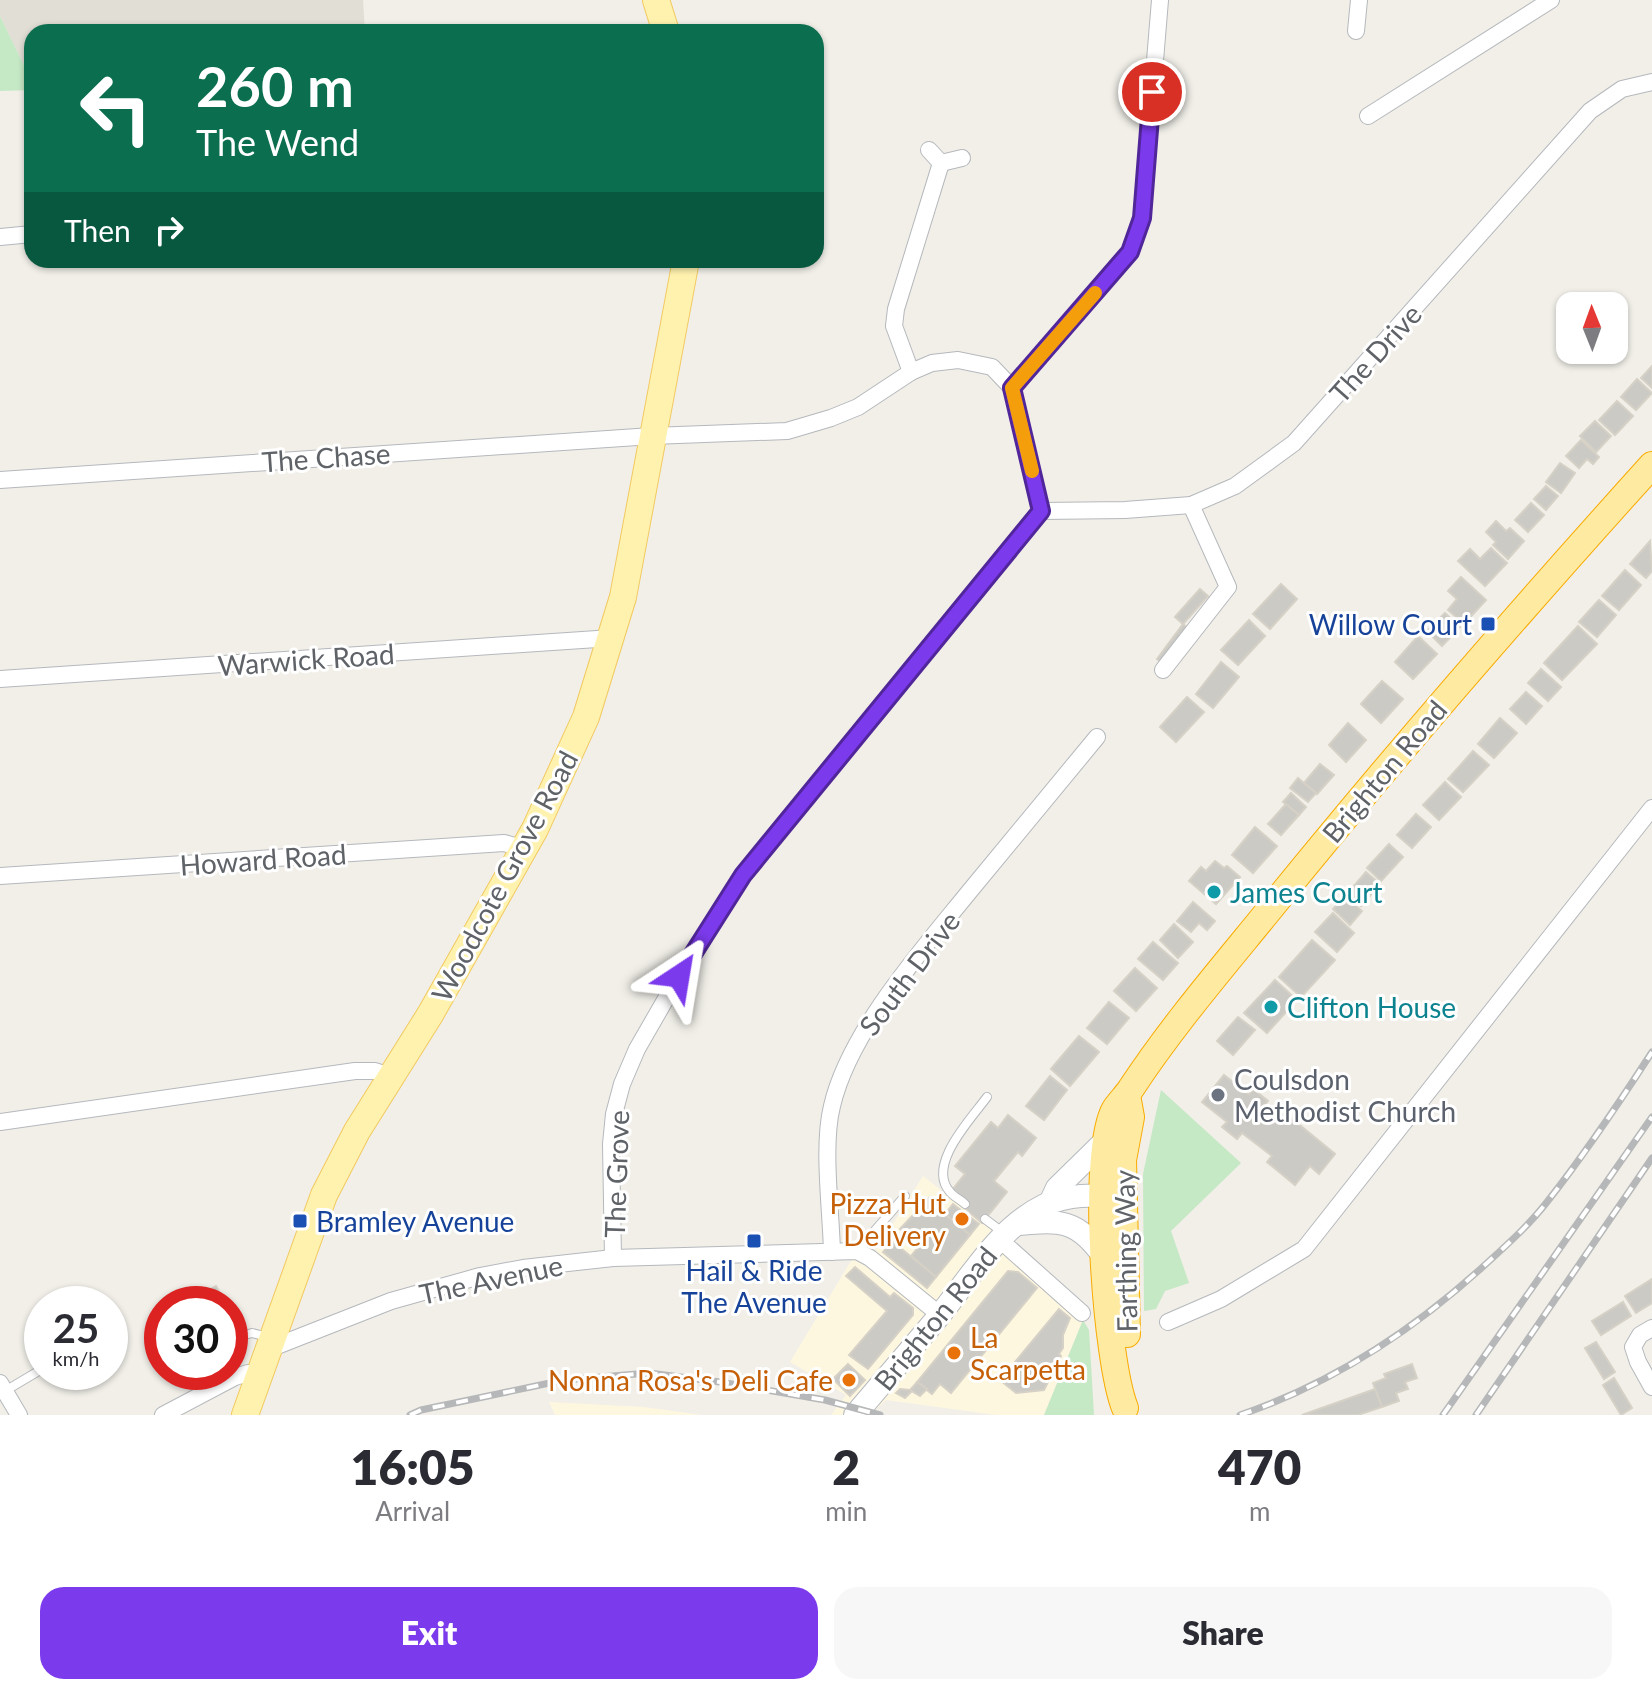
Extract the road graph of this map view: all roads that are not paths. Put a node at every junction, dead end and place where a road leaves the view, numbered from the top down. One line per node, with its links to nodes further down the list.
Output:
1 (656, 0): 5 (main road)
2 (1160, 0): 16 (street)
3 (1359, 0): 6 (street)
4 (1551, 0): 8 (street)
5 (664, 24)
6 (1356, 31)
7 (1652, 82): 20 (street, The Drive)
8 (1368, 116)
9 (929, 150): 11 (street)
10 (962, 158): 11 (street)
11 (941, 163): 15 (street)
12 (24, 235): 13 (street)
13 (0, 237)
14 (684, 268): 17 (main road, Woodcote Grove Road)
15 (911, 372): 16 (street, The Chase); 17 (street, The Chase)
16 (1012, 388): 21 (street)
17 (652, 436): 19 (street, The Chase); 22 (main road, Woodcote Grove Road)
18 (1652, 465): 30 (highway, Brighton Road)
19 (0, 480)
20 (1191, 505): 21 (street, The Drive); 23 (street)
21 (1041, 511): 43 (street, The Grove)
22 (612, 638): 24 (street, Warwick Road); 27 (main road, Woodcote Grove Road)
23 (1163, 670)
24 (0, 679)
25 (1097, 737): 41 (street, South Drive)
26 (1652, 808): 46 (street)
27 (525, 849): 28 (street, Howard Road); 29 (main road, Woodcote Grove Road)
28 (0, 876)
29 (390, 1076): 32 (street); 49 (main road, Woodcote Grove Road)
30 (1127, 1095): 33 (highway, Brighton Road); 34 (highway, Farthing Way)
31 (987, 1097): 37 (lane)
32 (0, 1122)
33 (1106, 1140): 34 (highway); 36 (main road, Brighton Road)
34 (1113, 1195): 36 (main road, Brighton Road); 42 (highway, Farthing Way); 54 (highway, Farthing Way)
35 (905, 1196): 40 (lane)
36 (1050, 1203): 39 (main road, Brighton Road)
37 (965, 1204)
38 (985, 1219): 39 (lane)
39 (1007, 1233): 42 (main road, Brighton Road); 44 (street); 45 (main road, Brighton Road)
40 (857, 1251): 41 (street, The Avenue); 45 (street)
41 (832, 1252): 43 (street, The Avenue)
42 (1104, 1257): 54 (highway, Farthing Way)
43 (613, 1258): 49 (street, The Avenue)
44 (1082, 1313)
45 (940, 1315): 58 (main road, Brighton Road)
46 (1168, 1322)
47 (1652, 1328): 53 (street)
48 (248, 1334): 49 (lane)
49 (270, 1344): 50 (main road, Woodcote Grove Road)
50 (259, 1374): 56 (street); 57 (main road, Woodcote Grove Road)
51 (24, 1377): 52 (lane)
52 (2, 1387): 55 (street)
53 (1652, 1387)
54 (1125, 1411)
55 (19, 1415)
56 (163, 1415)
57 (245, 1415)
58 (855, 1415)

